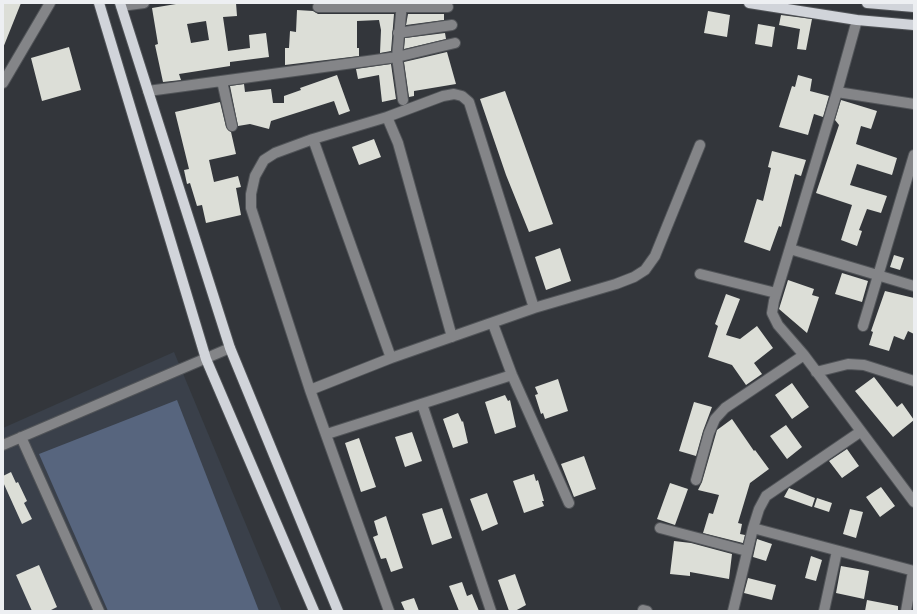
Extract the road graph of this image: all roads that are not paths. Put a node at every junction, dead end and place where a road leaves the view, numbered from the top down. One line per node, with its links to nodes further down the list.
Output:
1 (50, 3): 18 (street)
2 (99, 3): 40 (main road)
3 (144, 3): 6 (street)
4 (749, 3): 11 (main road)
5 (867, 3): 10 (main road)
6 (121, 4): 19 (main road)
7 (402, 5): 8 (street); 9 (street); 14 (street)
8 (448, 6)
9 (318, 7)
10 (914, 7)
11 (857, 20): 12 (main road); 20 (street)
12 (914, 24)
13 (452, 25): 14 (street)
14 (398, 33): 16 (street)
15 (456, 42): 16 (street)
16 (397, 57): 17 (street); 21 (street)
17 (222, 81): 19 (street); 24 (street)
18 (3, 83)
19 (148, 91): 37 (main road)
20 (837, 92): 22 (street); 28 (street)
21 (403, 100)
22 (914, 104)
23 (387, 117): 25 (street); 33 (street); 36 (street)
24 (232, 126)
25 (313, 139): 39 (street); 44 (street)
26 (700, 145): 33 (street)
27 (914, 155): 30 (street)
28 (790, 249): 30 (street); 32 (street)
29 (700, 274): 32 (street)
30 (878, 276): 31 (street); 35 (street)
31 (914, 286)
32 (776, 293): 38 (street)
33 (534, 308): 34 (street)
34 (494, 324): 36 (street); 42 (street)
35 (863, 326)
36 (452, 337): 39 (street)
37 (230, 348): 40 (street); 60 (main road)
38 (804, 355): 41 (street); 50 (street)
39 (391, 358): 44 (street)
40 (206, 359): 48 (street); 59 (main road)
41 (816, 372): 43 (street); 46 (street)
42 (512, 375): 45 (street); 52 (street)
43 (914, 381)
44 (310, 390): 47 (street)
45 (422, 404): 47 (street); 62 (street)
46 (860, 432): 51 (street); 54 (street)
47 (327, 434): 61 (street)
48 (21, 437): 49 (street); 58 (street)
49 (3, 445)
50 (696, 480)
51 (914, 502)
52 (569, 503)
53 (660, 528): 55 (street)
54 (752, 528): 55 (street); 56 (street)
55 (747, 551): 63 (street)
56 (837, 551): 57 (street); 64 (street)
57 (914, 571): 65 (street)
58 (99, 611)
59 (314, 611)
60 (338, 611)
61 (389, 611)
62 (491, 611)
63 (733, 611)
64 (824, 611)
65 (906, 611)

